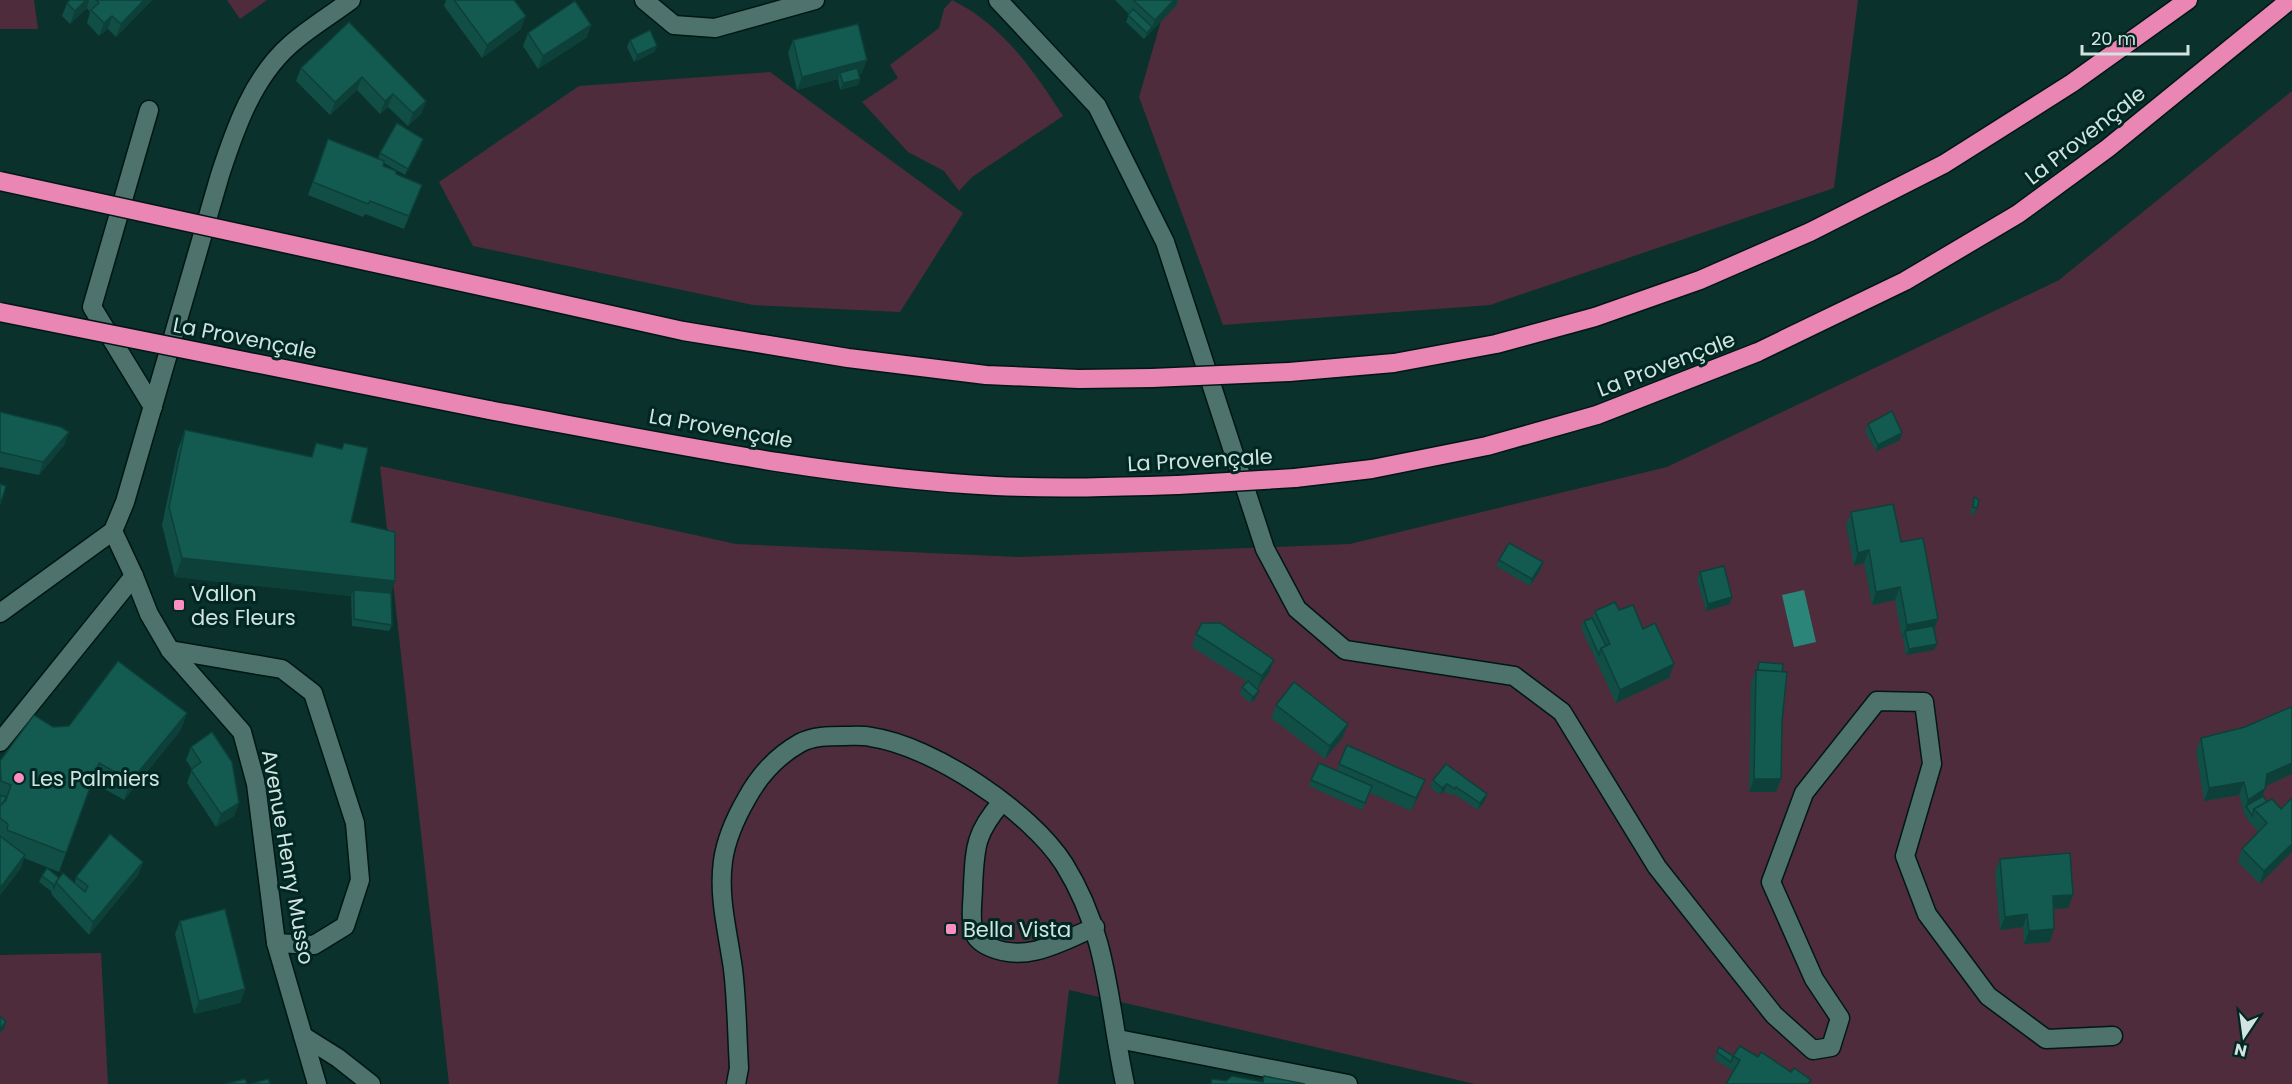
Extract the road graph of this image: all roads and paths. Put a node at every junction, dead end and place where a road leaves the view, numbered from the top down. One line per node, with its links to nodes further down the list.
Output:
1 (351, 0): 10 (street)
2 (644, 0): 3 (street)
3 (814, 0)
4 (998, 0): 20 (street)
5 (2188, 0): 8 (highway, bridge)
6 (2290, 0): 9 (highway, La Provençale, bridge)
7 (149, 110): 10 (street)
8 (0, 181)
9 (0, 312)
10 (153, 407): 11 (street)
11 (113, 531): 12 (street, Avenue Henry Musso); 13 (street)
12 (134, 576): 14 (street, Avenue Henry Musso); 15 (street)
13 (0, 613)
14 (170, 650): 18 (street, Avenue Henry Musso); 18 (street)
15 (0, 742)
16 (1002, 802): 17 (street); 17 (street); 24 (street)
17 (1095, 927): 21 (street)
18 (276, 943): 19 (street, Avenue Henry Musso)
19 (303, 1036): 22 (street, Avenue Henry Musso); 23 (street)
20 (2113, 1036)
21 (1118, 1039): 25 (street); 26 (street)
22 (317, 1084)
23 (371, 1084)
24 (736, 1084)
25 (1125, 1084)
26 (1348, 1084)

